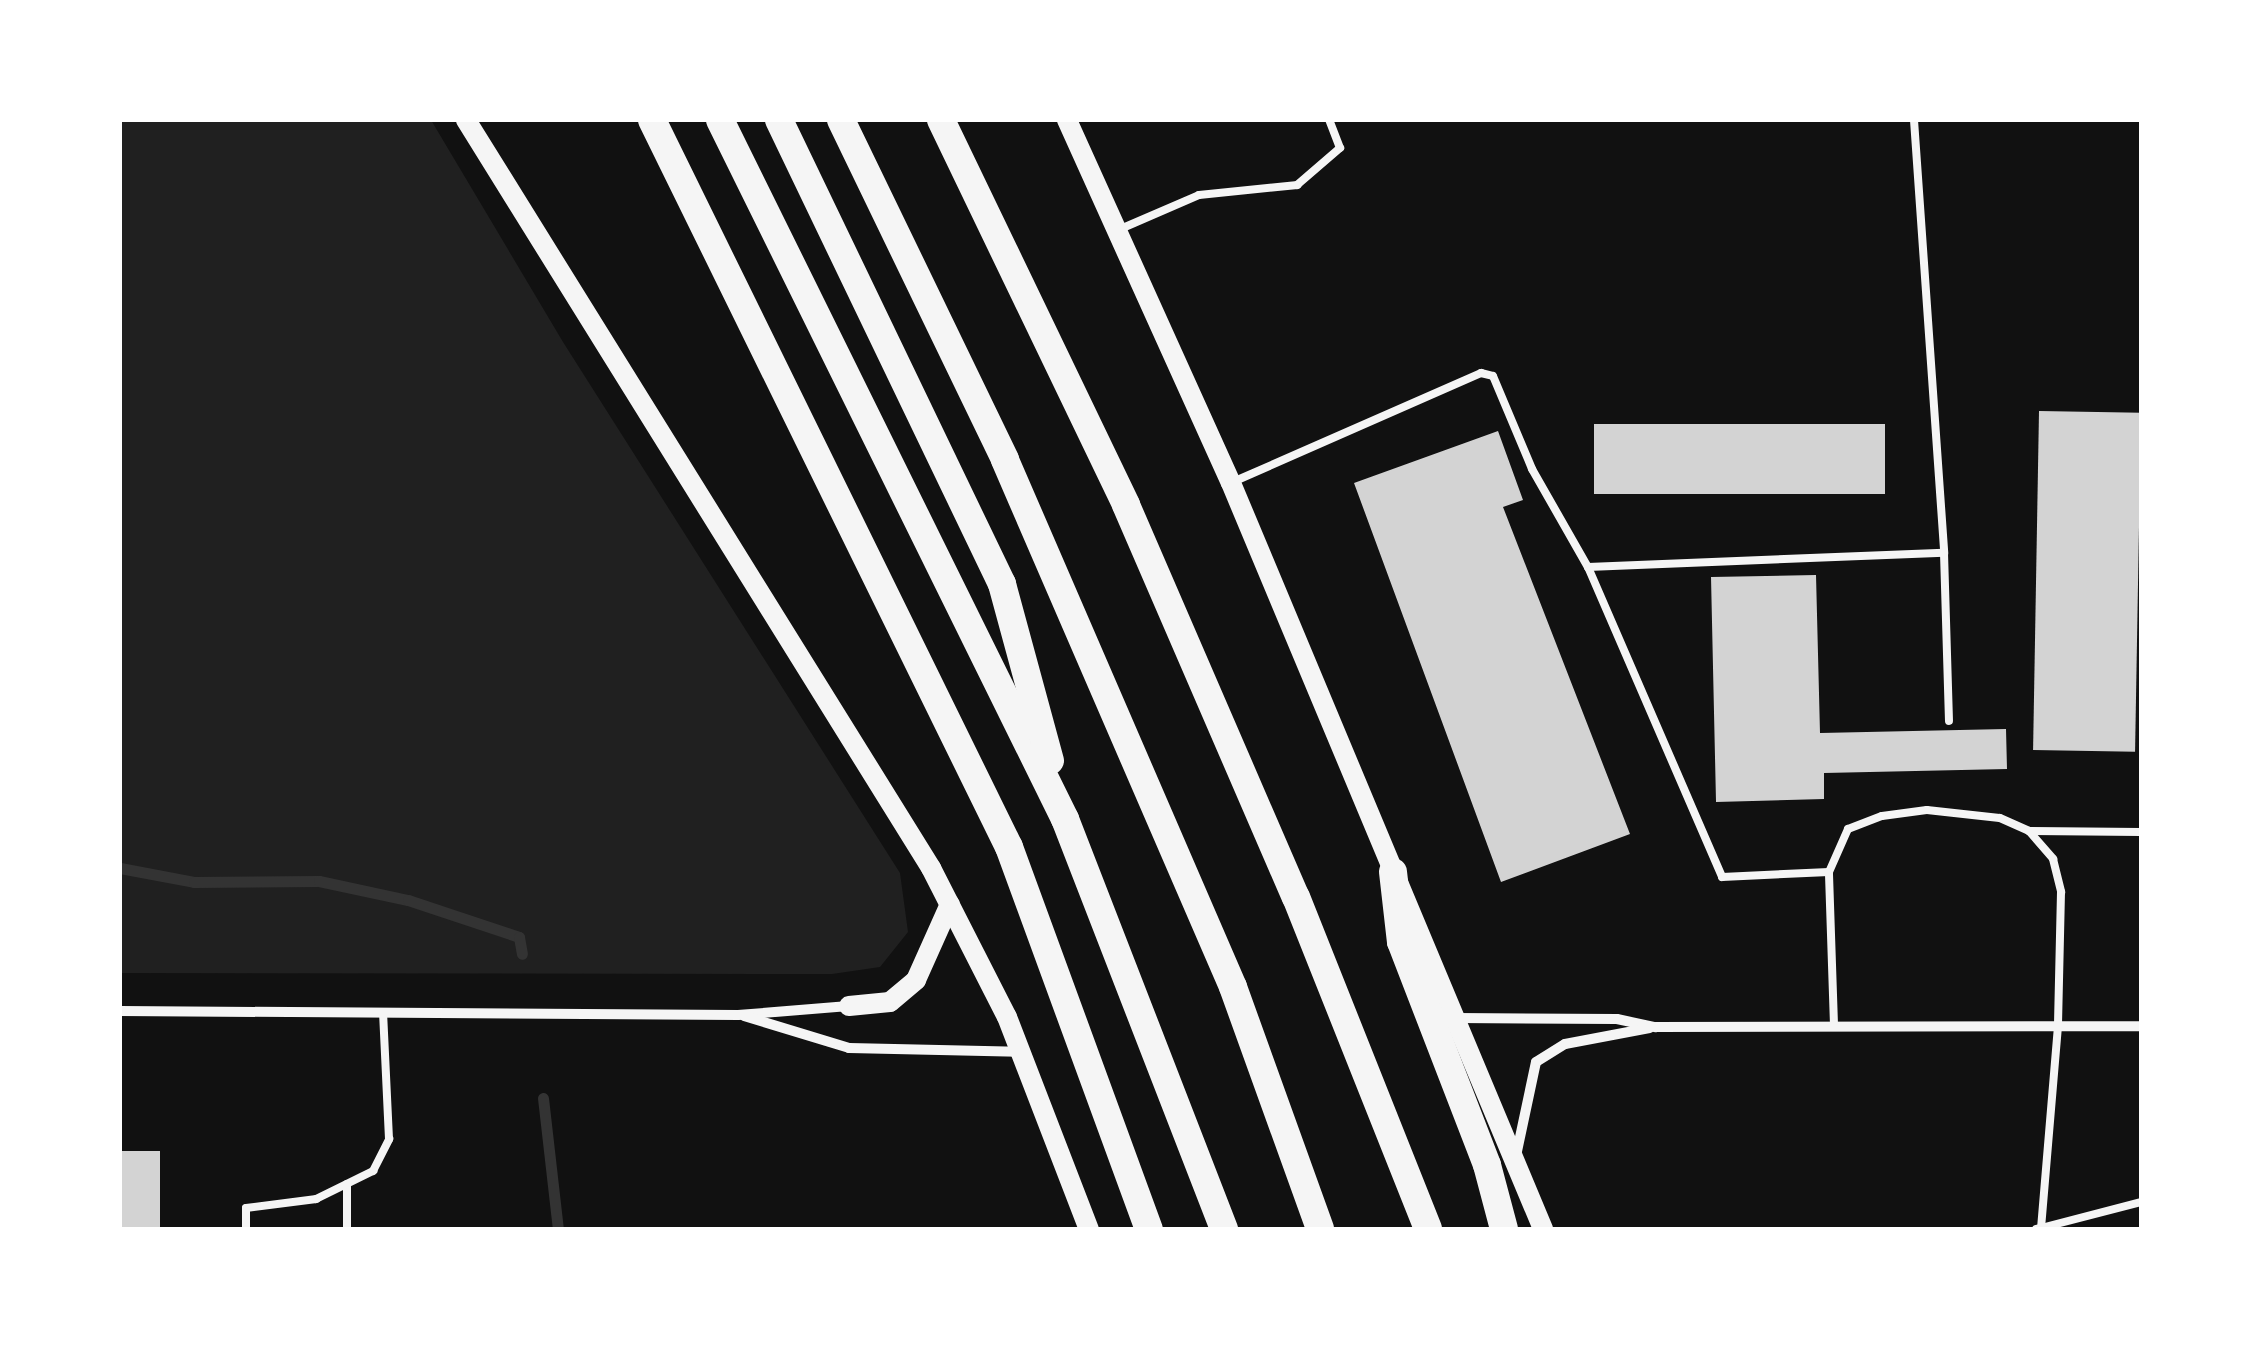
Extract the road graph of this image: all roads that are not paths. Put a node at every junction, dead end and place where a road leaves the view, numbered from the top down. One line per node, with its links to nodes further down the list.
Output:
1 (466, 120): 20 (main road)
2 (652, 120): 38 (highway)
3 (720, 120): 15 (highway)
4 (779, 120): 15 (highway)
5 (841, 120): 40 (highway)
6 (941, 120): 41 (highway)
7 (1067, 120): 10 (main road)
8 (1329, 120): 10 (lane)
9 (1914, 120): 12 (lane)
10 (1118, 230): 11 (main road)
11 (1231, 483): 13 (lane); 18 (main road)
12 (1944, 553): 13 (lane); 14 (lane)
13 (1588, 566): 19 (lane)
14 (1949, 721)
15 (1065, 819): 39 (highway)
16 (2029, 831): 17 (lane); 19 (lane); 28 (lane)
17 (2141, 832)
18 (1393, 872): 25 (main road); 42 (highway)
19 (1828, 872): 26 (lane)
20 (950, 904): 21 (main road); 30 (main road)
21 (850, 1006): 24 (street)
22 (120, 1012): 23 (street)
23 (383, 1013): 24 (street); 32 (lane)
24 (738, 1015): 30 (street)
25 (1456, 1018): 27 (street); 31 (main road)
26 (1834, 1025): 27 (street); 28 (street)
27 (1656, 1026): 31 (street)
28 (2058, 1026): 29 (street); 34 (lane)
29 (2141, 1026)
30 (1021, 1052): 37 (main road)
31 (1516, 1160): 43 (main road)
32 (346, 1184): 35 (lane); 36 (lane)
33 (2141, 1202): 34 (lane)
34 (2039, 1228)
35 (246, 1229)
36 (347, 1229)
37 (1089, 1229)
38 (1148, 1229)
39 (1224, 1229)
40 (1320, 1229)
41 (1428, 1229)
42 (1504, 1229)
43 (1543, 1229)

